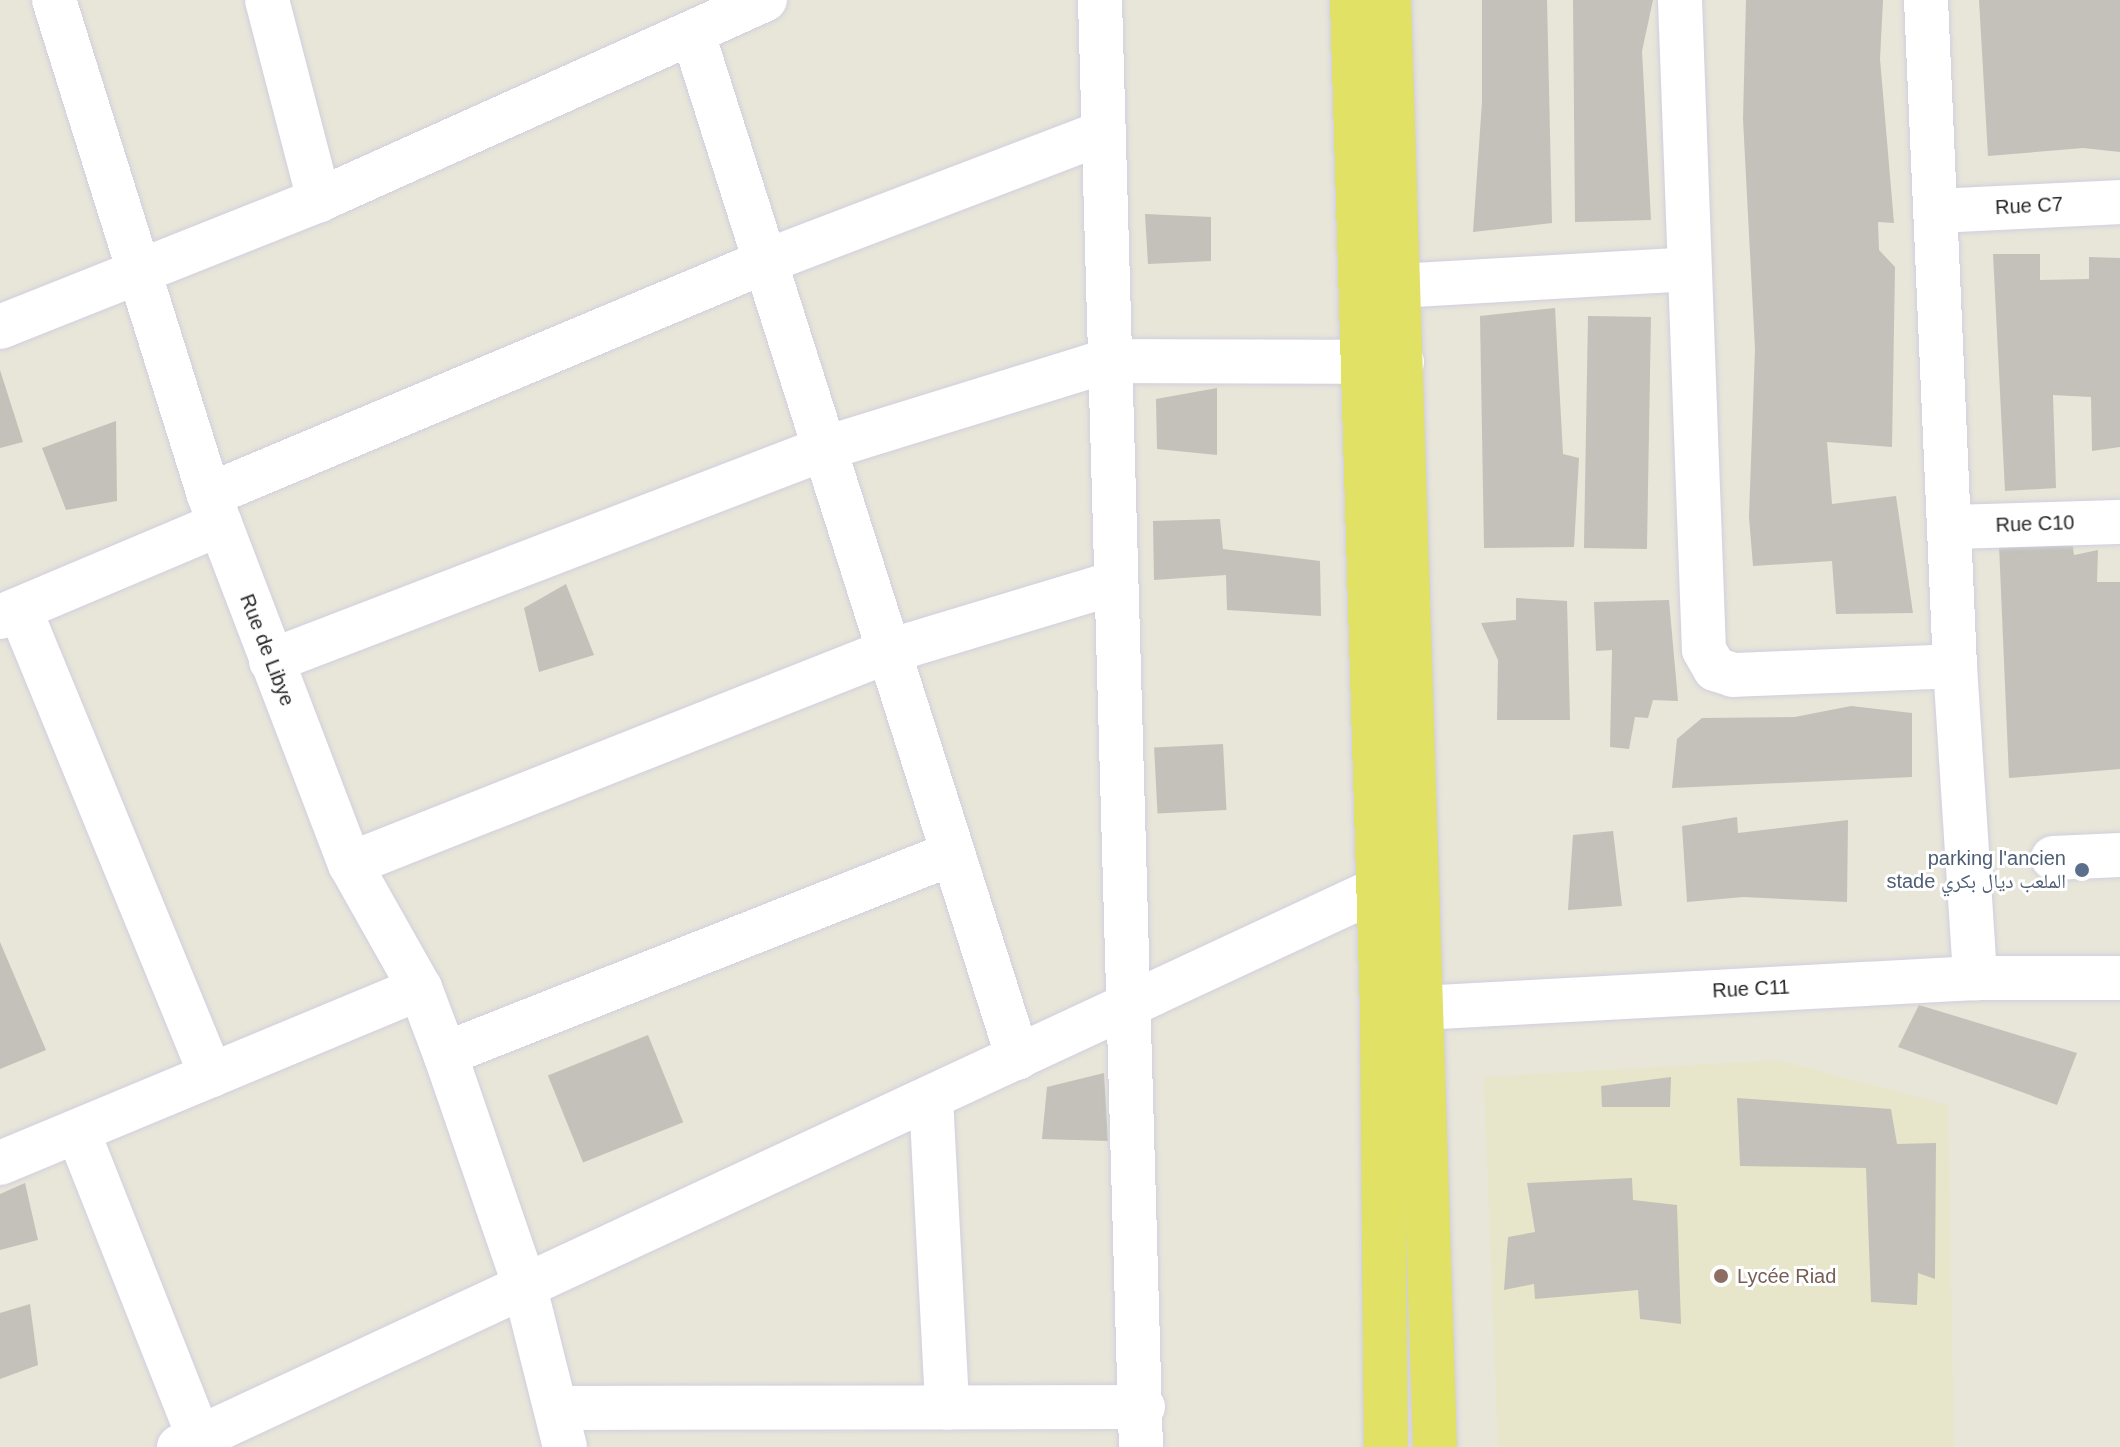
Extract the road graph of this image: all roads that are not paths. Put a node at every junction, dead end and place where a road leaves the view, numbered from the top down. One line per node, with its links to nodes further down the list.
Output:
1 (267, 0): 11 (street)
2 (765, 0): 9 (street)
3 (1100, 0): 10 (street)
4 (1352, 0): 17 (main road)
5 (1389, 0): 17 (main road)
6 (1680, 0): 15 (street)
7 (1926, 0): 13 (street)
8 (49, 1): 16 (street, Rue de Libye)
9 (693, 34): 11 (street); 14 (street)
10 (1101, 133): 14 (street); 19 (street)
11 (319, 200): 16 (street)
12 (2120, 202): 13 (street, Rue C7)
13 (1938, 211): 24 (street)
14 (764, 262): 21 (street); 22 (street)
15 (1689, 269): 17 (street); 29 (street)
16 (141, 274): 18 (street); 22 (street, Rue de Libye)
17 (1382, 287): 20 (main road)
18 (0, 327)
19 (1107, 361): 20 (street); 21 (street); 25 (street)
20 (1384, 363): 34 (main road); 35 (main road)
21 (826, 448): 27 (street); 28 (street)
22 (214, 510): 26 (street); 28 (street, Rue de Libye)
23 (2120, 522): 24 (street, Rue C10)
24 (1950, 527): 29 (street)
25 (1115, 583): 27 (street); 39 (street)
26 (10, 614): 43 (street)
27 (886, 652): 30 (street); 33 (street)
28 (271, 661): 33 (street, Rue de Libye)
29 (1955, 666): 36 (street)
30 (951, 854): 41 (street); 42 (street)
31 (2120, 855): 32 (street)
32 (2053, 858)
33 (350, 864): 38 (street, Rue de Libye)
34 (1416, 871): 35 (street); 40 (main road)
35 (1378, 891): 39 (street); 40 (main road)
36 (1975, 978): 37 (street, Rue C11); 40 (street, Rue C11)
37 (2120, 978)
38 (420, 988): 41 (street, Rue de Libye); 43 (street)
39 (1131, 1008): 42 (street); 49 (street)
40 (1402, 1008): 52 (main road); 53 (main road)
41 (445, 1054): 47 (street, Rue de Libye)
42 (1018, 1058): 44 (street)
43 (211, 1075): 45 (street)
44 (931, 1098): 47 (street); 48 (street)
45 (78, 1132): 46 (street); 51 (street)
46 (0, 1163)
47 (524, 1284): 50 (street, Rue de Libye); 51 (street)
48 (947, 1408): 49 (street); 50 (street)
49 (1142, 1427)
50 (561, 1428)
51 (189, 1442)
52 (1386, 1447)
53 (1435, 1447)

